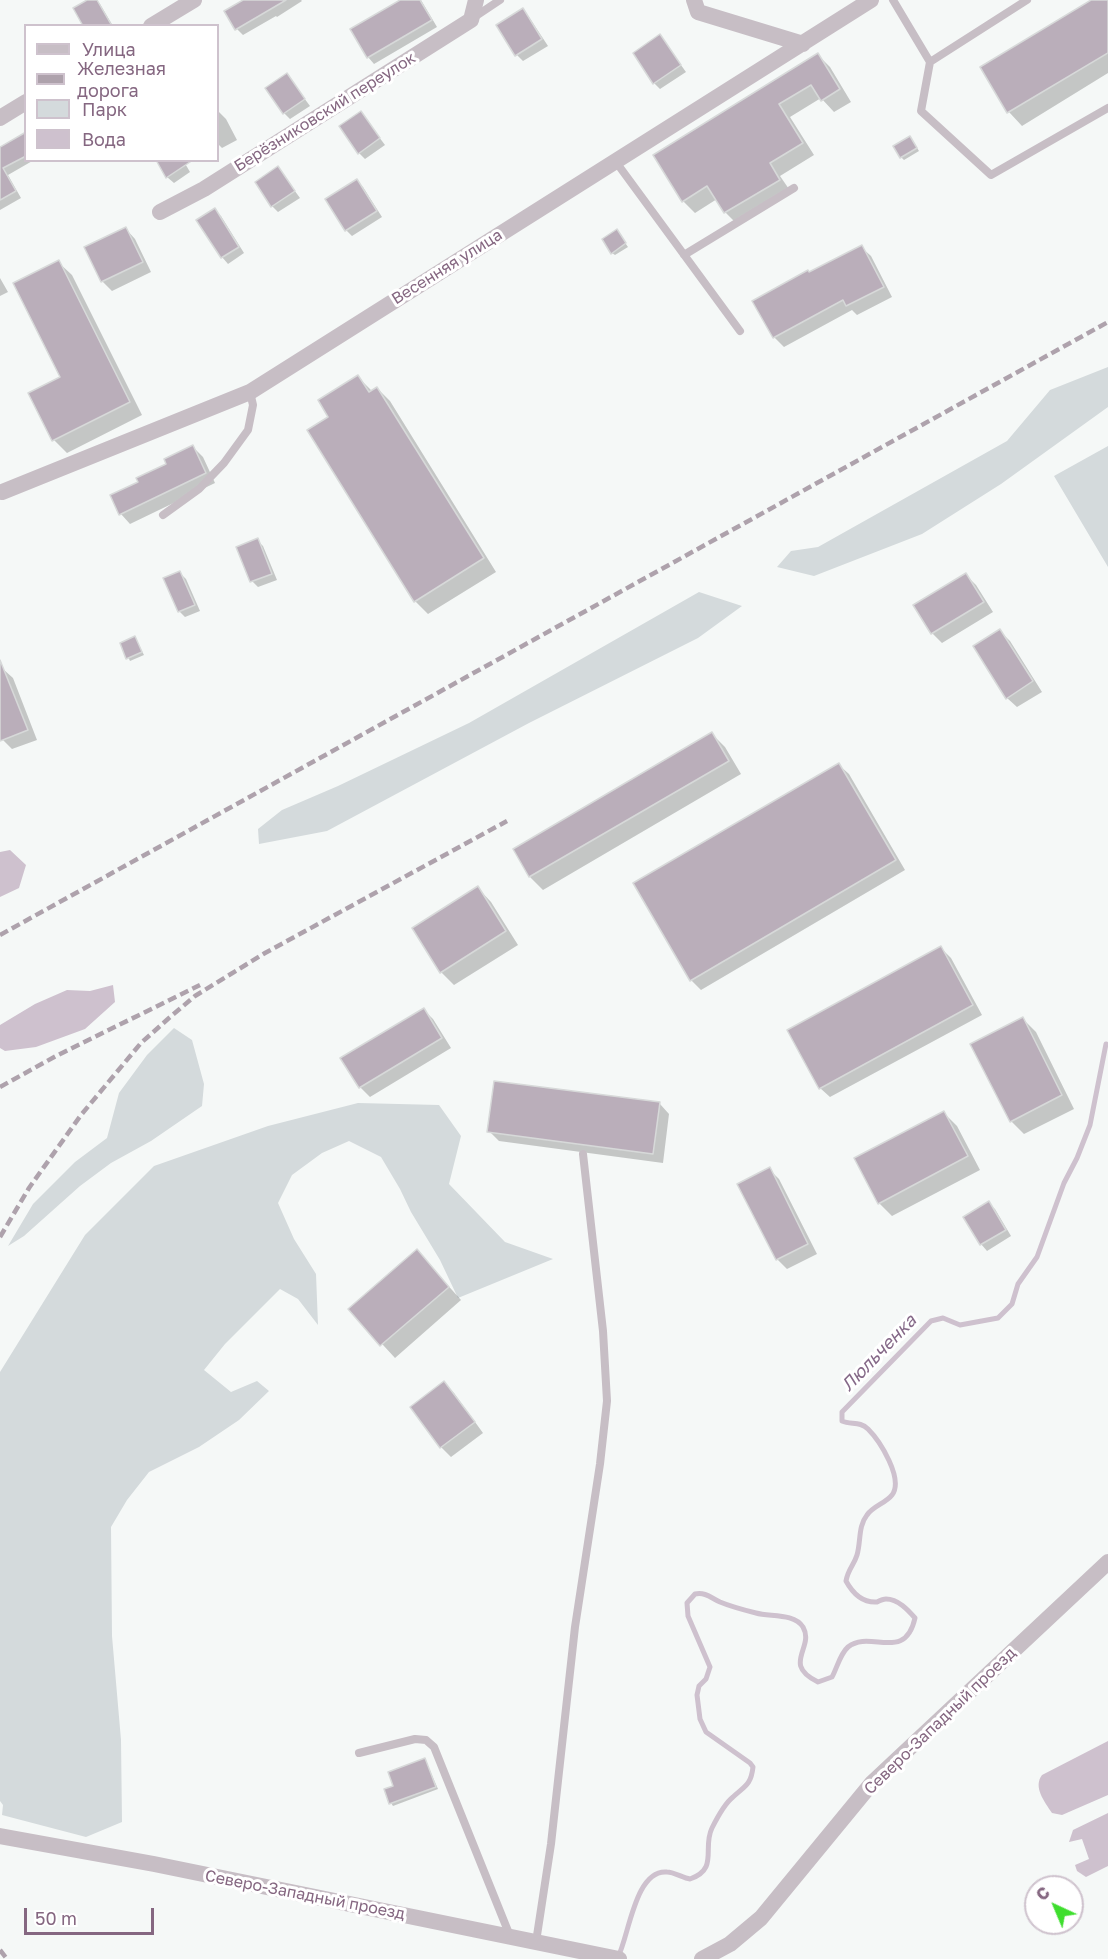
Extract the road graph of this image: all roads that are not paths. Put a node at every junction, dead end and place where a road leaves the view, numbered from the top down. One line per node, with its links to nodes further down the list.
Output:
1 (194, 0): 9 (street)
2 (476, 0): 8 (street)
3 (500, 0): 8 (lane)
4 (694, 0): 10 (street)
5 (871, 0): 10 (street, Весенняя улица)
6 (893, 0): 11 (lane)
7 (1028, 0): 11 (lane)
8 (471, 20): 17 (street, Берёзниковский переулок)
9 (155, 24)
10 (804, 44): 15 (street, Весенняя улица)
11 (930, 62): 13 (lane)
12 (24, 103): 14 (street)
13 (1108, 108)
14 (0, 118)
15 (616, 162): 18 (lane); 20 (street, Весенняя улица)
16 (794, 188): 18 (lane)
17 (160, 212)
18 (684, 255): 19 (lane)
19 (740, 331)
20 (250, 392): 21 (street, Весенняя улица); 22 (lane)
21 (1, 493)
22 (163, 514)
23 (583, 1154): 28 (lane)
24 (1108, 1562): 30 (street, Северо-Западный проезд)
25 (359, 1753): 27 (lane)
26 (0, 1836): 27 (street, Северо-Западный проезд)
27 (510, 1936): 28 (street, Северо-Западный проезд)
28 (536, 1941): 29 (street, Северо-Западный проезд)
29 (614, 1958)
30 (702, 1959)

